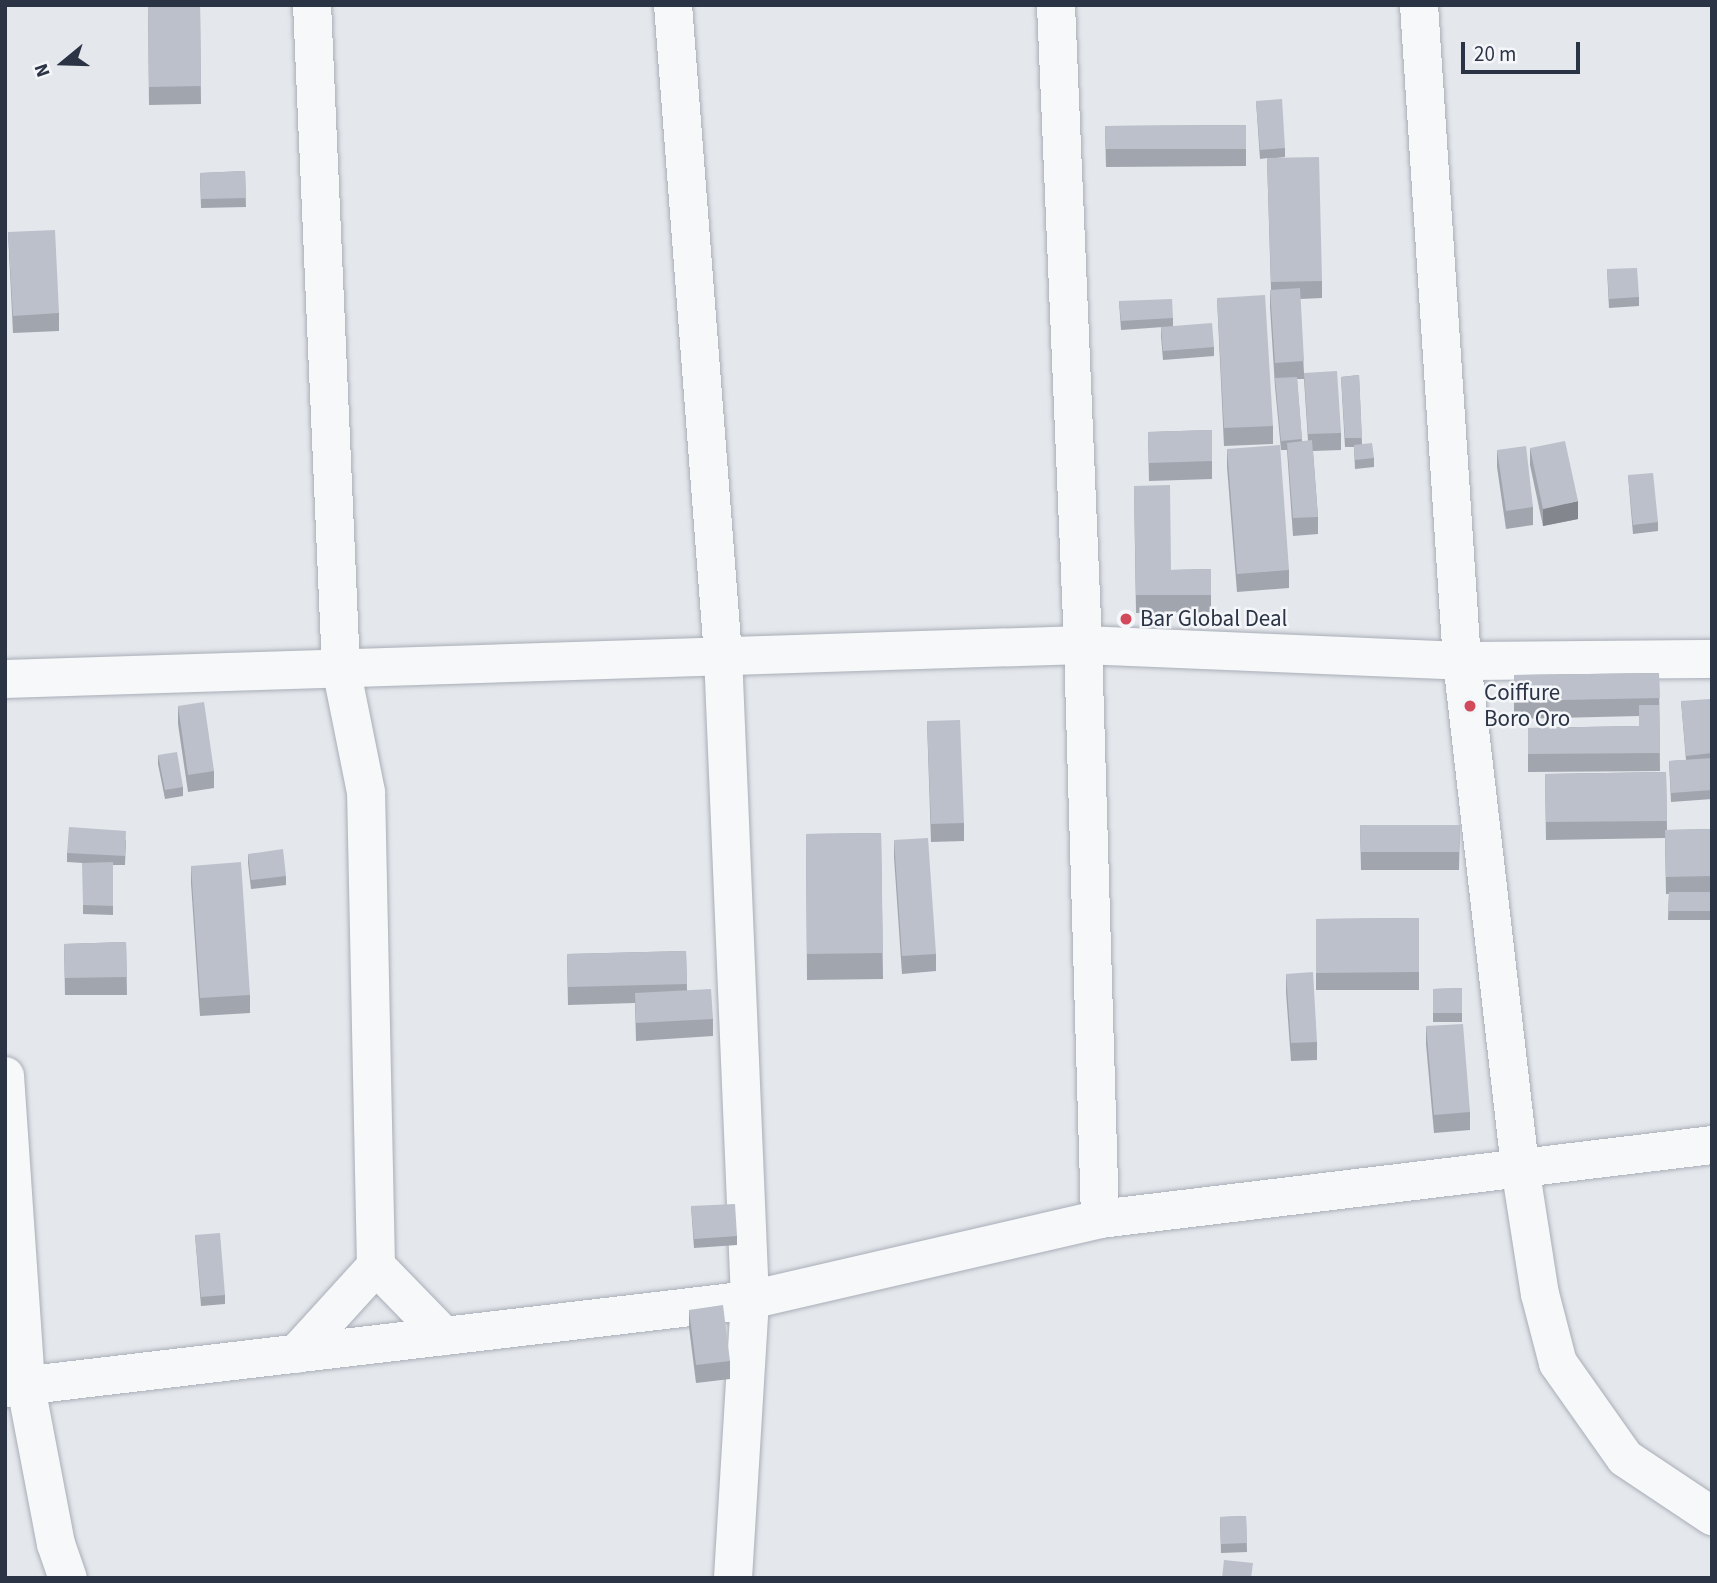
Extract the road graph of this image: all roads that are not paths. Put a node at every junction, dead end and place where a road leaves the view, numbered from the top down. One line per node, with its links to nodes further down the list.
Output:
1 (312, 5): 9 (street)
2 (673, 5): 6 (street)
3 (1056, 5): 5 (street)
4 (1419, 5): 8 (street)
5 (1083, 645): 6 (street); 8 (street); 14 (street)
6 (723, 655): 9 (street); 16 (street)
7 (1712, 659): 8 (street)
8 (1462, 661): 13 (street)
9 (341, 668): 10 (street); 15 (street)
10 (5, 679)
11 (5, 1076): 19 (street)
12 (1712, 1145): 13 (street)
13 (1520, 1167): 14 (street); 20 (street)
14 (1100, 1219): 16 (street)
15 (376, 1266): 17 (street); 18 (street)
16 (750, 1300): 17 (street); 22 (street)
17 (444, 1336): 18 (street)
18 (296, 1354): 19 (street)
19 (16, 1387): 21 (street)
20 (1712, 1516)
21 (61, 1575)
22 (733, 1578)

